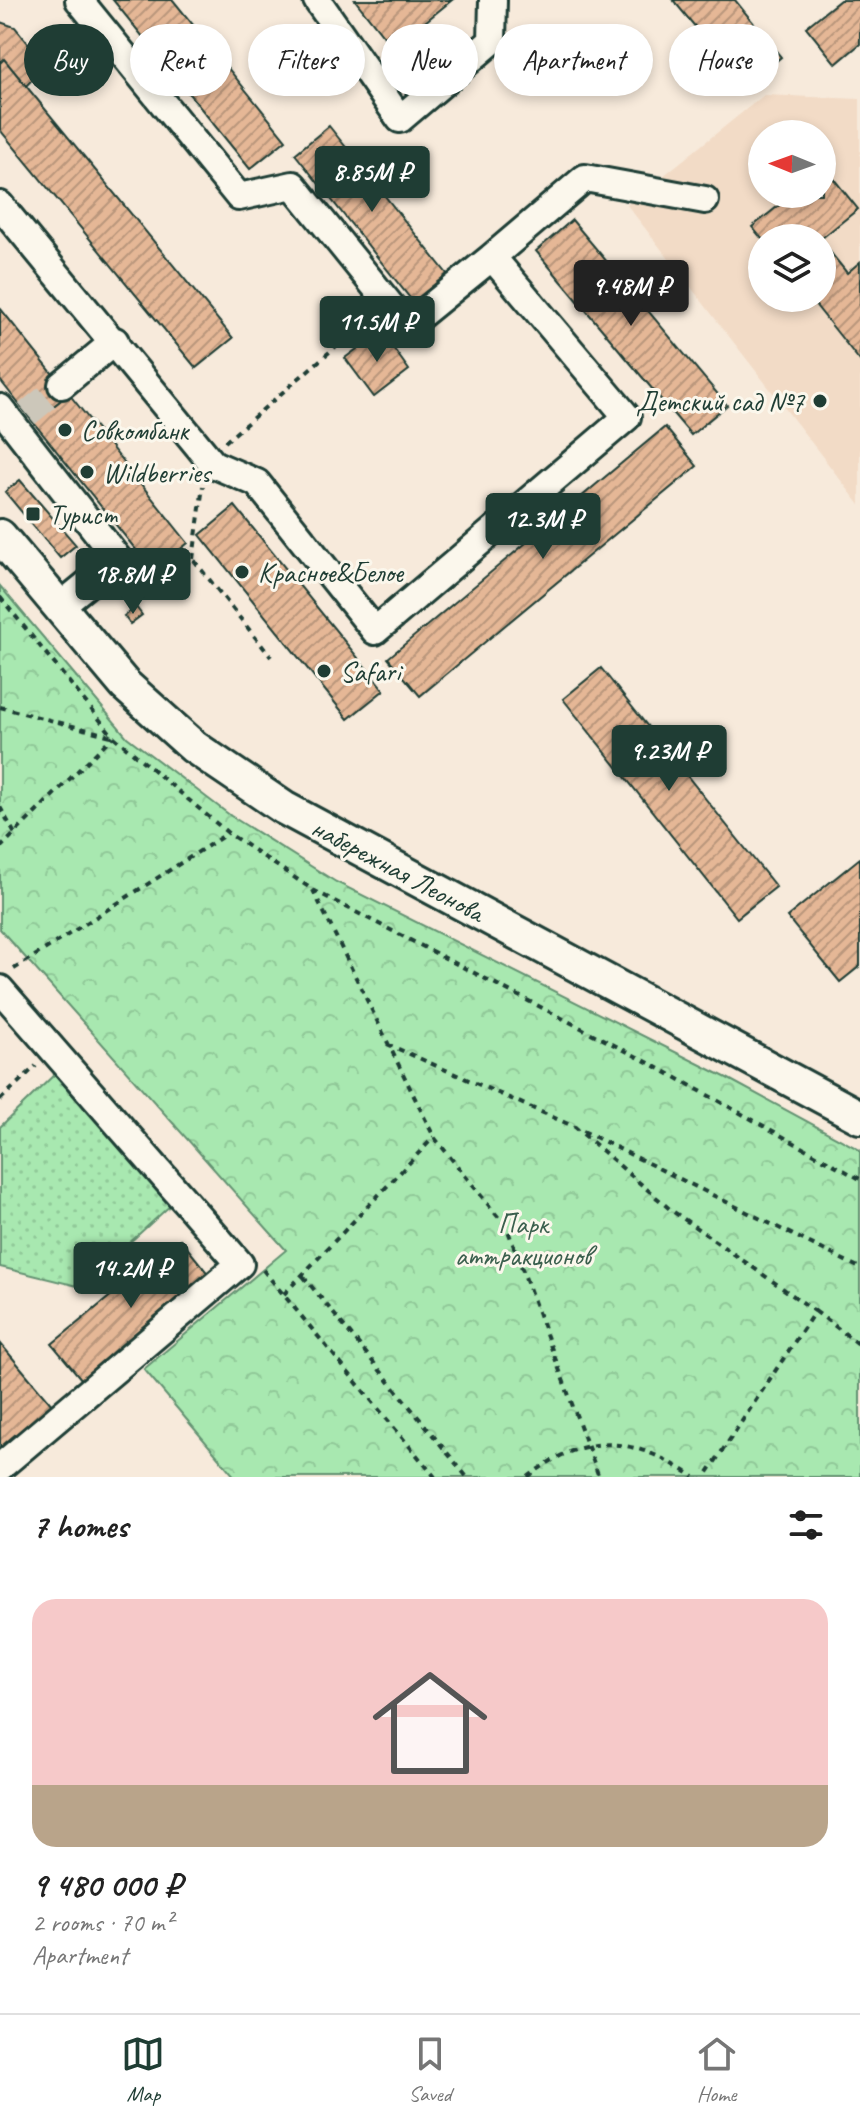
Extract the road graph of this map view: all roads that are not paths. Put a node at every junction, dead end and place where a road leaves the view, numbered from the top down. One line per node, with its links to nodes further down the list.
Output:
1 (79, 0): 6 (lane)
2 (317, 0): 3 (lane)
3 (493, 0)
4 (705, 200): 6 (lane)
5 (0, 205): 7 (lane)
6 (492, 257): 7 (lane)
7 (115, 341): 8 (lane)
8 (62, 385)
9 (14, 416): 11 (lane)
10 (0, 536): 11 (main road, набережная Леонова)
11 (59, 607): 13 (main road, набережная Леонова)
12 (5, 980): 14 (lane)
13 (860, 1117)
14 (0, 1467)

